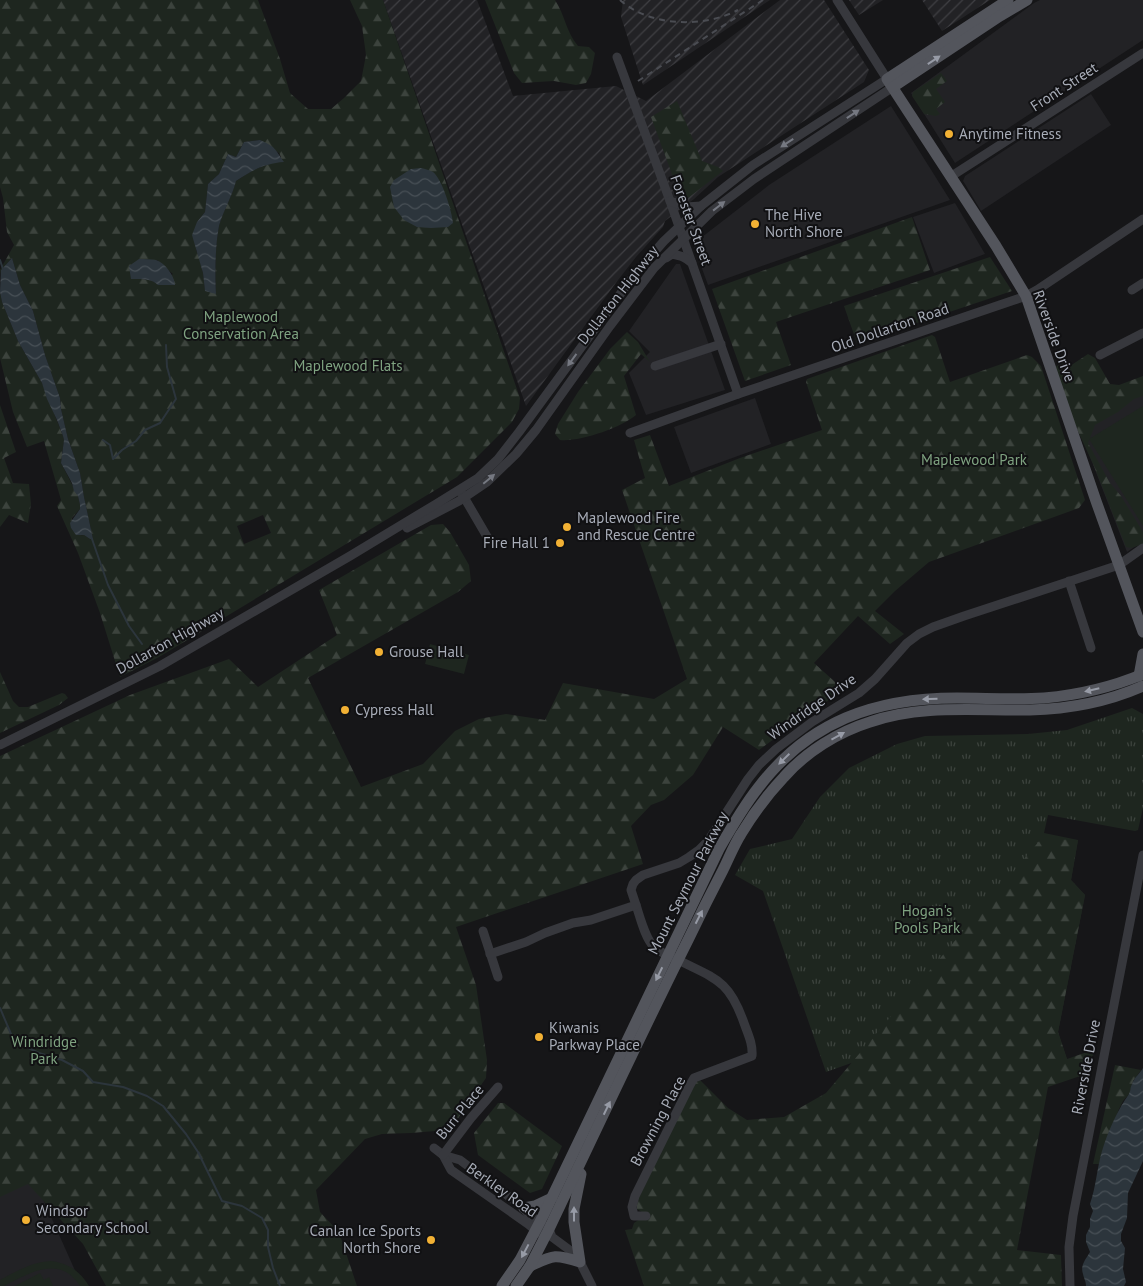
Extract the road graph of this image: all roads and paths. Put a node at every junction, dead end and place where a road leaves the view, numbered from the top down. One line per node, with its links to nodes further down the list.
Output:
1 (837, 0): 6 (street, Riverside Drive)
2 (1008, 0): 6 (main road, Dollarton Highway)
3 (1027, 0): 6 (main road, Dollarton Highway, one-way to 3)
4 (1143, 53): 7 (street, Front Street)
5 (617, 57): 8 (street, Forester Street)
6 (890, 83): 7 (main road, Riverside Drive); 9 (street, Dollarton Highway, one-way to 9); 12 (street, Dollarton Highway, one-way to 6)
7 (950, 177): 17 (main road, Riverside Drive)
8 (670, 201): 9 (street); 11 (street, Forester Street)
9 (701, 206): 11 (street, Dollarton Highway)
10 (1143, 219): 17 (street, Old Dollarton Road)
11 (679, 227): 12 (street, Forester Street); 24 (street, Dollarton Highway, one-way to 24)
12 (683, 238): 13 (street, Dollarton Highway); 14 (street, Forester Street)
13 (659, 263): 14 (street); 24 (street, Dollarton Highway, one-way to 13)
14 (692, 264): 19 (street, Forester Street)
15 (1143, 283): 16 (street)
16 (1132, 290)
17 (1026, 296): 22 (street, Old Dollarton Road); 27 (main road, Riverside Drive)
18 (1143, 333): 20 (street)
19 (720, 344): 21 (street); 22 (street, Forester Street)
20 (1100, 355)
21 (654, 366)
22 (738, 394): 23 (street, Old Dollarton Road)
23 (630, 433)
24 (462, 493): 25 (street); 33 (street, Dollarton Highway)
25 (489, 540)
26 (1143, 548): 27 (street, Windridge Drive)
27 (1119, 565): 28 (street, Windridge Drive); 29 (main road, Riverside Drive)
28 (1069, 581): 30 (street); 36 (street, Windridge Drive)
29 (1143, 632)
30 (1091, 648)
31 (1143, 654): 32 (main road)
32 (1140, 684): 39 (main road, Mount Seymour Parkway, one-way to 32); 39 (main road, Mount Seymour Parkway, one-way to 39)
33 (0, 745)
34 (1143, 854): 35 (street, Riverside Drive)
35 (1142, 866): 54 (street, Riverside Drive)
36 (636, 905): 38 (street); 39 (street, Browning Place)
37 (483, 931): 38 (street)
38 (490, 954): 40 (street)
39 (673, 958): 43 (main road, Mount Seymour Parkway, one-way to 39); 45 (main road, Mount Seymour Parkway, one-way to 45); 47 (street, Browning Place)
40 (498, 977)
41 (498, 1087): 44 (street, Burr Place)
42 (434, 1148): 44 (street, Berkley Road)
43 (586, 1152): 48 (main road, Mount Seymour Parkway); 49 (main road, one-way to 43)
44 (443, 1156): 46 (street, Berkley Road); 48 (street, Berkley Road)
45 (552, 1198): 46 (main road); 48 (main road, Mount Seymour Parkway)
46 (524, 1208): 48 (street, Berkley Road)
47 (646, 1216)
48 (544, 1231): 49 (street, Berkley Road); 50 (main road, Mount Seymour Parkway); 51 (main road, Mount Seymour Parkway, one-way to 51)
49 (580, 1262): 50 (main road); 53 (street, Berkley Road)
50 (530, 1266): 52 (main road, Mount Seymour Parkway)
51 (502, 1286)
52 (516, 1286)
53 (592, 1286)
54 (1070, 1286)

